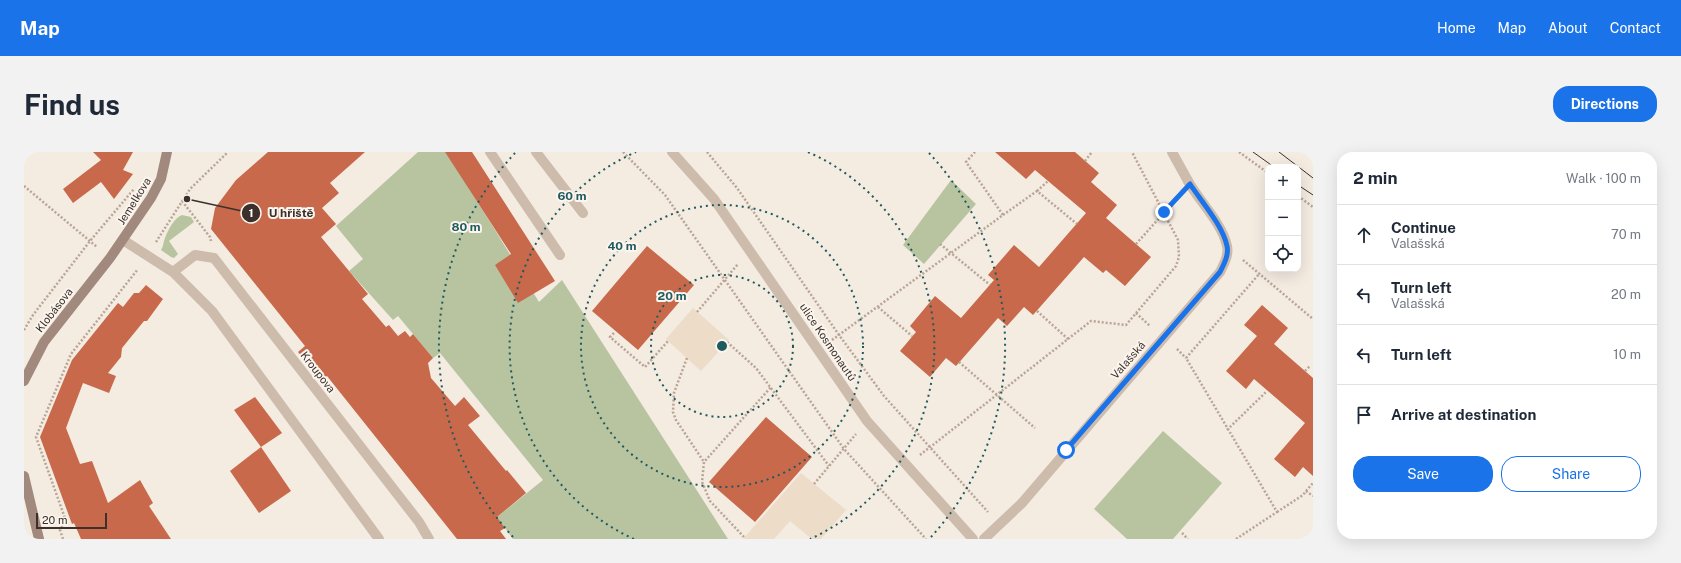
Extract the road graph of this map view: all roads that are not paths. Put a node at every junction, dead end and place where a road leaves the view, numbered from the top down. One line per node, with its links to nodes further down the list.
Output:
1 (167, 152): 7 (street, Jemelkova)
2 (490, 152): 8 (street)
3 (536, 152): 6 (street)
4 (672, 152): 16 (street, ulice Kosmonautů)
5 (1172, 152): 17 (street, Valašská)
6 (583, 213)
7 (123, 240): 9 (street, Jemelkova); 10 (street)
8 (560, 255)
9 (110, 258): 11 (street, Klobásova)
10 (173, 272): 14 (street); 15 (street, Kroupova)
11 (24, 381)
12 (24, 476): 13 (street)
13 (39, 539)
14 (379, 539)
15 (429, 539)
16 (974, 539)
17 (984, 539)

